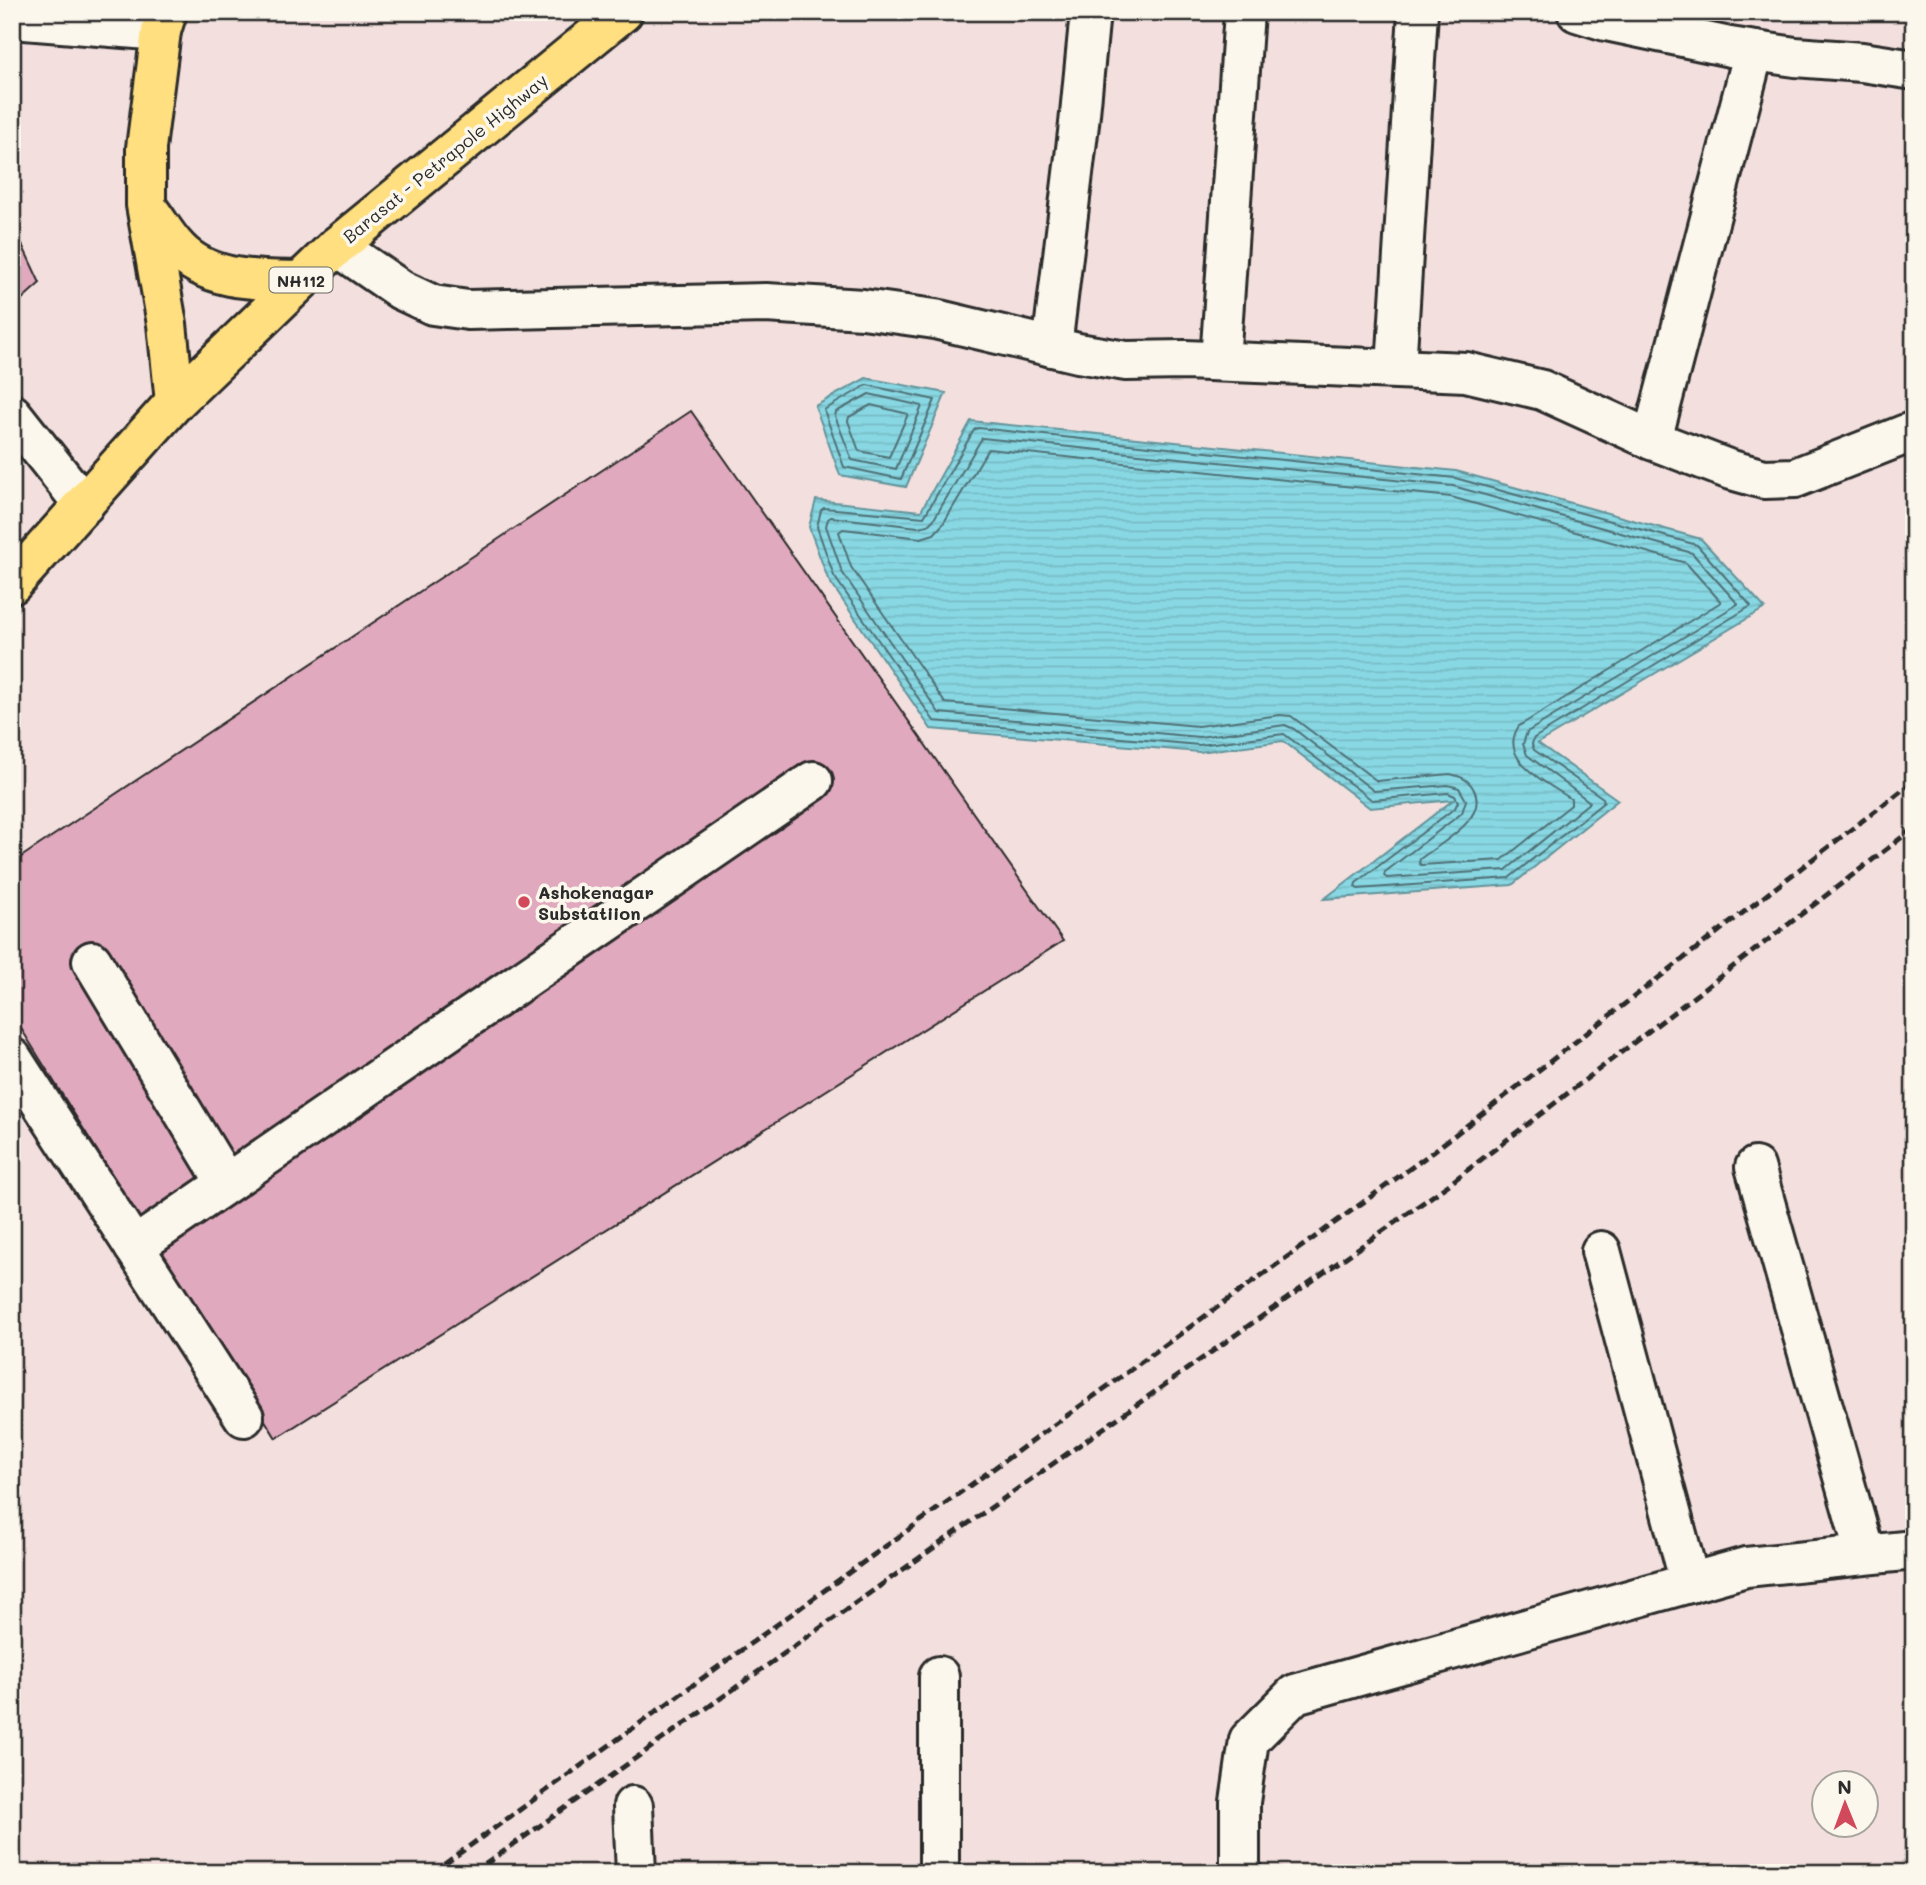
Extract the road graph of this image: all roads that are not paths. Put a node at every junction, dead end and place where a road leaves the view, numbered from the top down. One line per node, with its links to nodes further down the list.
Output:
1 (623, 12): 11 (main road, Barasat - Petrapole Highway / NH112)
2 (1090, 12): 13 (street)
3 (1244, 12): 14 (street)
4 (1418, 12): 15 (street)
5 (1577, 12): 8 (street)
6 (12, 19): 7 (street)
7 (164, 22): 10 (main road)
8 (1754, 51): 9 (street); 19 (street)
9 (1914, 70)
10 (146, 205): 12 (main road); 16 (main road)
11 (338, 246): 12 (main road, Barasat - Petrapole Highway / NH112); 13 (street)
12 (300, 281): 16 (main road, Barasat - Petrapole Highway / NH112)
13 (1052, 347): 14 (street)
14 (1220, 361): 15 (street)
15 (1396, 368): 19 (street)
16 (175, 402): 20 (main road, Barasat - Petrapole Highway / NH112)
17 (12, 414): 20 (street)
18 (1914, 431): 19 (street)
19 (1653, 440)
20 (84, 505): 21 (main road, Barasat - Petrapole Highway / NH112)
21 (12, 584)
22 (813, 781): 26 (street)
23 (92, 961): 26 (street)
24 (12, 1058): 27 (street)
25 (1755, 1167): 31 (street)
26 (226, 1183): 27 (street)
27 (134, 1247): 29 (street)
28 (1601, 1251): 32 (street)
29 (244, 1417)
30 (1914, 1550): 31 (street)
31 (1864, 1554): 32 (street)
32 (1690, 1583): 37 (street)
33 (939, 1676): 36 (street)
34 (633, 1806): 35 (street)
35 (636, 1873)
36 (939, 1873)
37 (1240, 1873)

